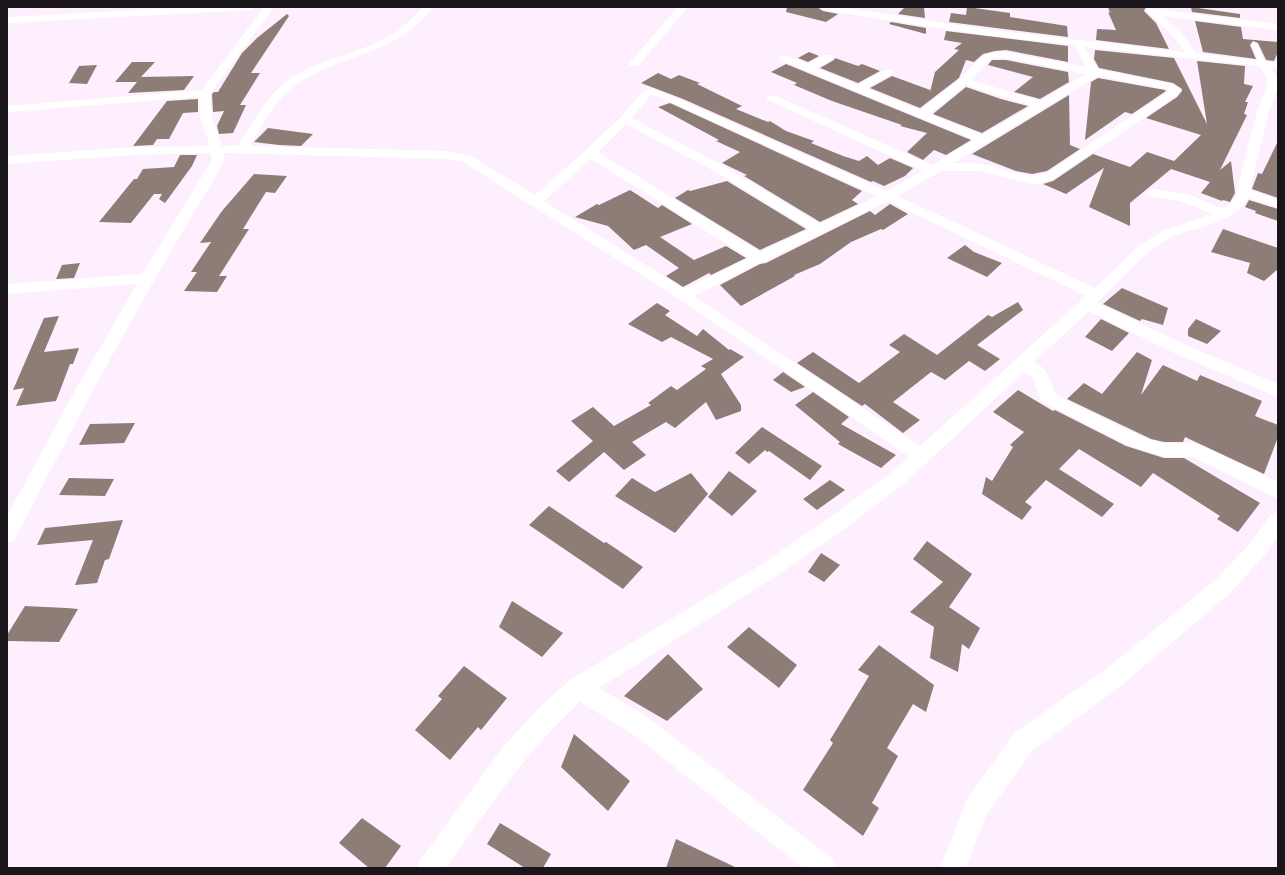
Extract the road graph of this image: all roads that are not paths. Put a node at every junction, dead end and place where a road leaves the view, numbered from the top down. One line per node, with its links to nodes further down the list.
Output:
1 (251, 7): 8 (street)
2 (269, 7): 24 (street)
3 (428, 7): 31 (street)
4 (684, 7): 16 (street)
5 (823, 7): 9 (street)
6 (905, 7): 9 (street)
7 (1150, 10): 10 (street); 13 (street)
8 (7, 20)
9 (907, 20): 11 (street)
10 (1278, 27)
11 (1078, 43): 13 (street); 21 (street)
12 (1254, 44): 17 (lane)
13 (1193, 56): 17 (street)
14 (829, 57): 19 (street)
15 (784, 58): 19 (street)
16 (634, 64)
17 (1263, 64): 18 (street); 36 (street)
18 (1278, 65)
19 (808, 68): 23 (street)
20 (888, 72): 23 (street)
21 (1095, 73): 22 (street); 26 (street); 35 (street)
22 (964, 81): 26 (street); 28 (street)
23 (858, 89): 28 (street)
24 (205, 93): 27 (street); 32 (street)
25 (772, 98): 35 (street)
26 (1040, 106): 30 (street)
27 (9, 109)
28 (920, 115): 30 (street)
29 (625, 119): 33 (street); 38 (street); 42 (street)
30 (983, 140): 35 (street)
31 (242, 148): 32 (street); 39 (street)
32 (217, 149): 34 (street); 44 (street)
33 (590, 153): 39 (street); 43 (street)
34 (7, 160)
35 (935, 169): 38 (street)
36 (1242, 192): 40 (street); 41 (street)
37 (1153, 193): 41 (street)
38 (888, 196): 42 (street); 47 (street)
39 (536, 201): 46 (street)
40 (1278, 204)
41 (1224, 214): 47 (street)
42 (820, 228): 43 (street)
43 (761, 258): 46 (street)
44 (148, 278): 45 (street); 53 (street)
45 (7, 289)
46 (683, 295): 50 (street)
47 (1092, 300): 48 (street); 49 (street)
48 (1022, 364): 50 (street); 51 (street)
49 (1278, 391)
50 (921, 456): 54 (street)
51 (1278, 491)
52 (1278, 520): 57 (street)
53 (7, 535)
54 (578, 688): 55 (street); 56 (street)
55 (430, 868)
56 (824, 868)
57 (953, 868)

